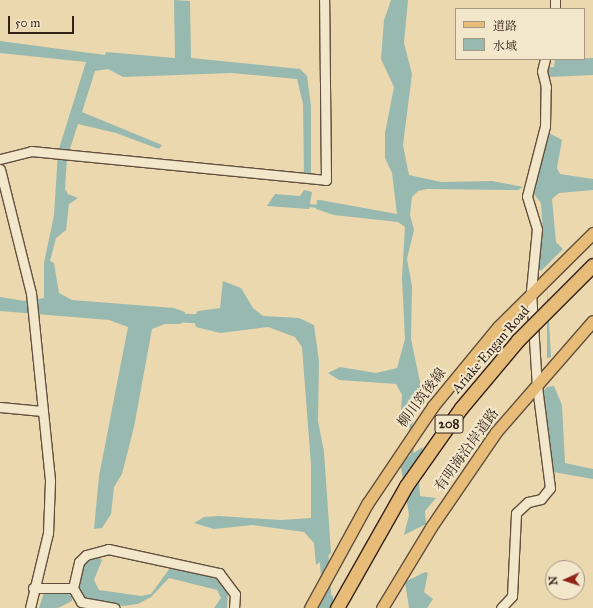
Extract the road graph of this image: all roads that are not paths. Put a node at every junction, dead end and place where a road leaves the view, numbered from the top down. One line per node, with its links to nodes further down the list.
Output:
1 (324, 0): 3 (street)
2 (545, 60): 9 (street)
3 (0, 159)
4 (0, 169): 5 (street)
5 (2, 195): 14 (street)
6 (593, 233): 9 (main road, 柳川筑後線)
7 (593, 265): 21 (highway, Ariake Engan Road / 208, bridge)
8 (593, 272): 13 (highway, Ariake Engan Road / 208)
9 (531, 291): 11 (street); 20 (main road, 柳川筑後線)
10 (593, 322): 11 (main road, 有明海沿岸道路)
11 (537, 387): 22 (main road, 有明海沿岸道路); 23 (street)
12 (0, 407): 14 (street)
13 (465, 411)
14 (42, 412): 15 (street)
15 (33, 588): 16 (street); 17 (street)
16 (73, 588): 18 (street); 19 (street)
17 (30, 608)
18 (114, 608)
19 (234, 608)
20 (310, 608)
21 (337, 608)
22 (382, 608)
23 (501, 608)

